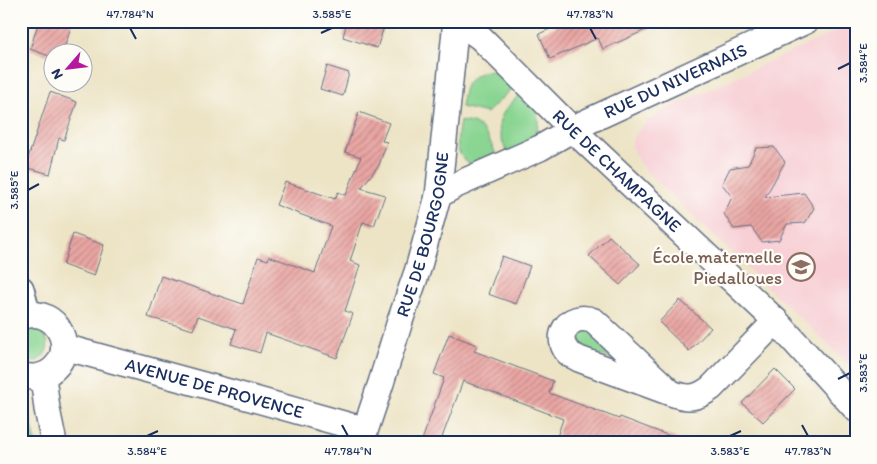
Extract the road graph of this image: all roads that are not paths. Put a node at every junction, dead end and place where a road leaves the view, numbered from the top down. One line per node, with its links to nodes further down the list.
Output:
1 (806, 21): 3 (street, RUE DU NIVERNAIS)
2 (455, 24): 3 (street, RUE DE CHAMPAGNE); 4 (street, RUE DE BOURGOGNE)
3 (572, 130): 4 (street, RUE DU NIVERNAIS); 7 (street, RUE DE CHAMPAGNE)
4 (438, 196): 12 (street, RUE DE BOURGOGNE)
5 (21, 289): 6 (street)
6 (25, 316): 8 (street)
7 (776, 321): 10 (street); 11 (street, RUE DE CHAMPAGNE)
8 (64, 347): 9 (street); 12 (street, AVENUE DE PROVENCE)
9 (32, 375): 13 (street)
10 (671, 393)
11 (856, 409)
12 (363, 436)
13 (54, 443)

